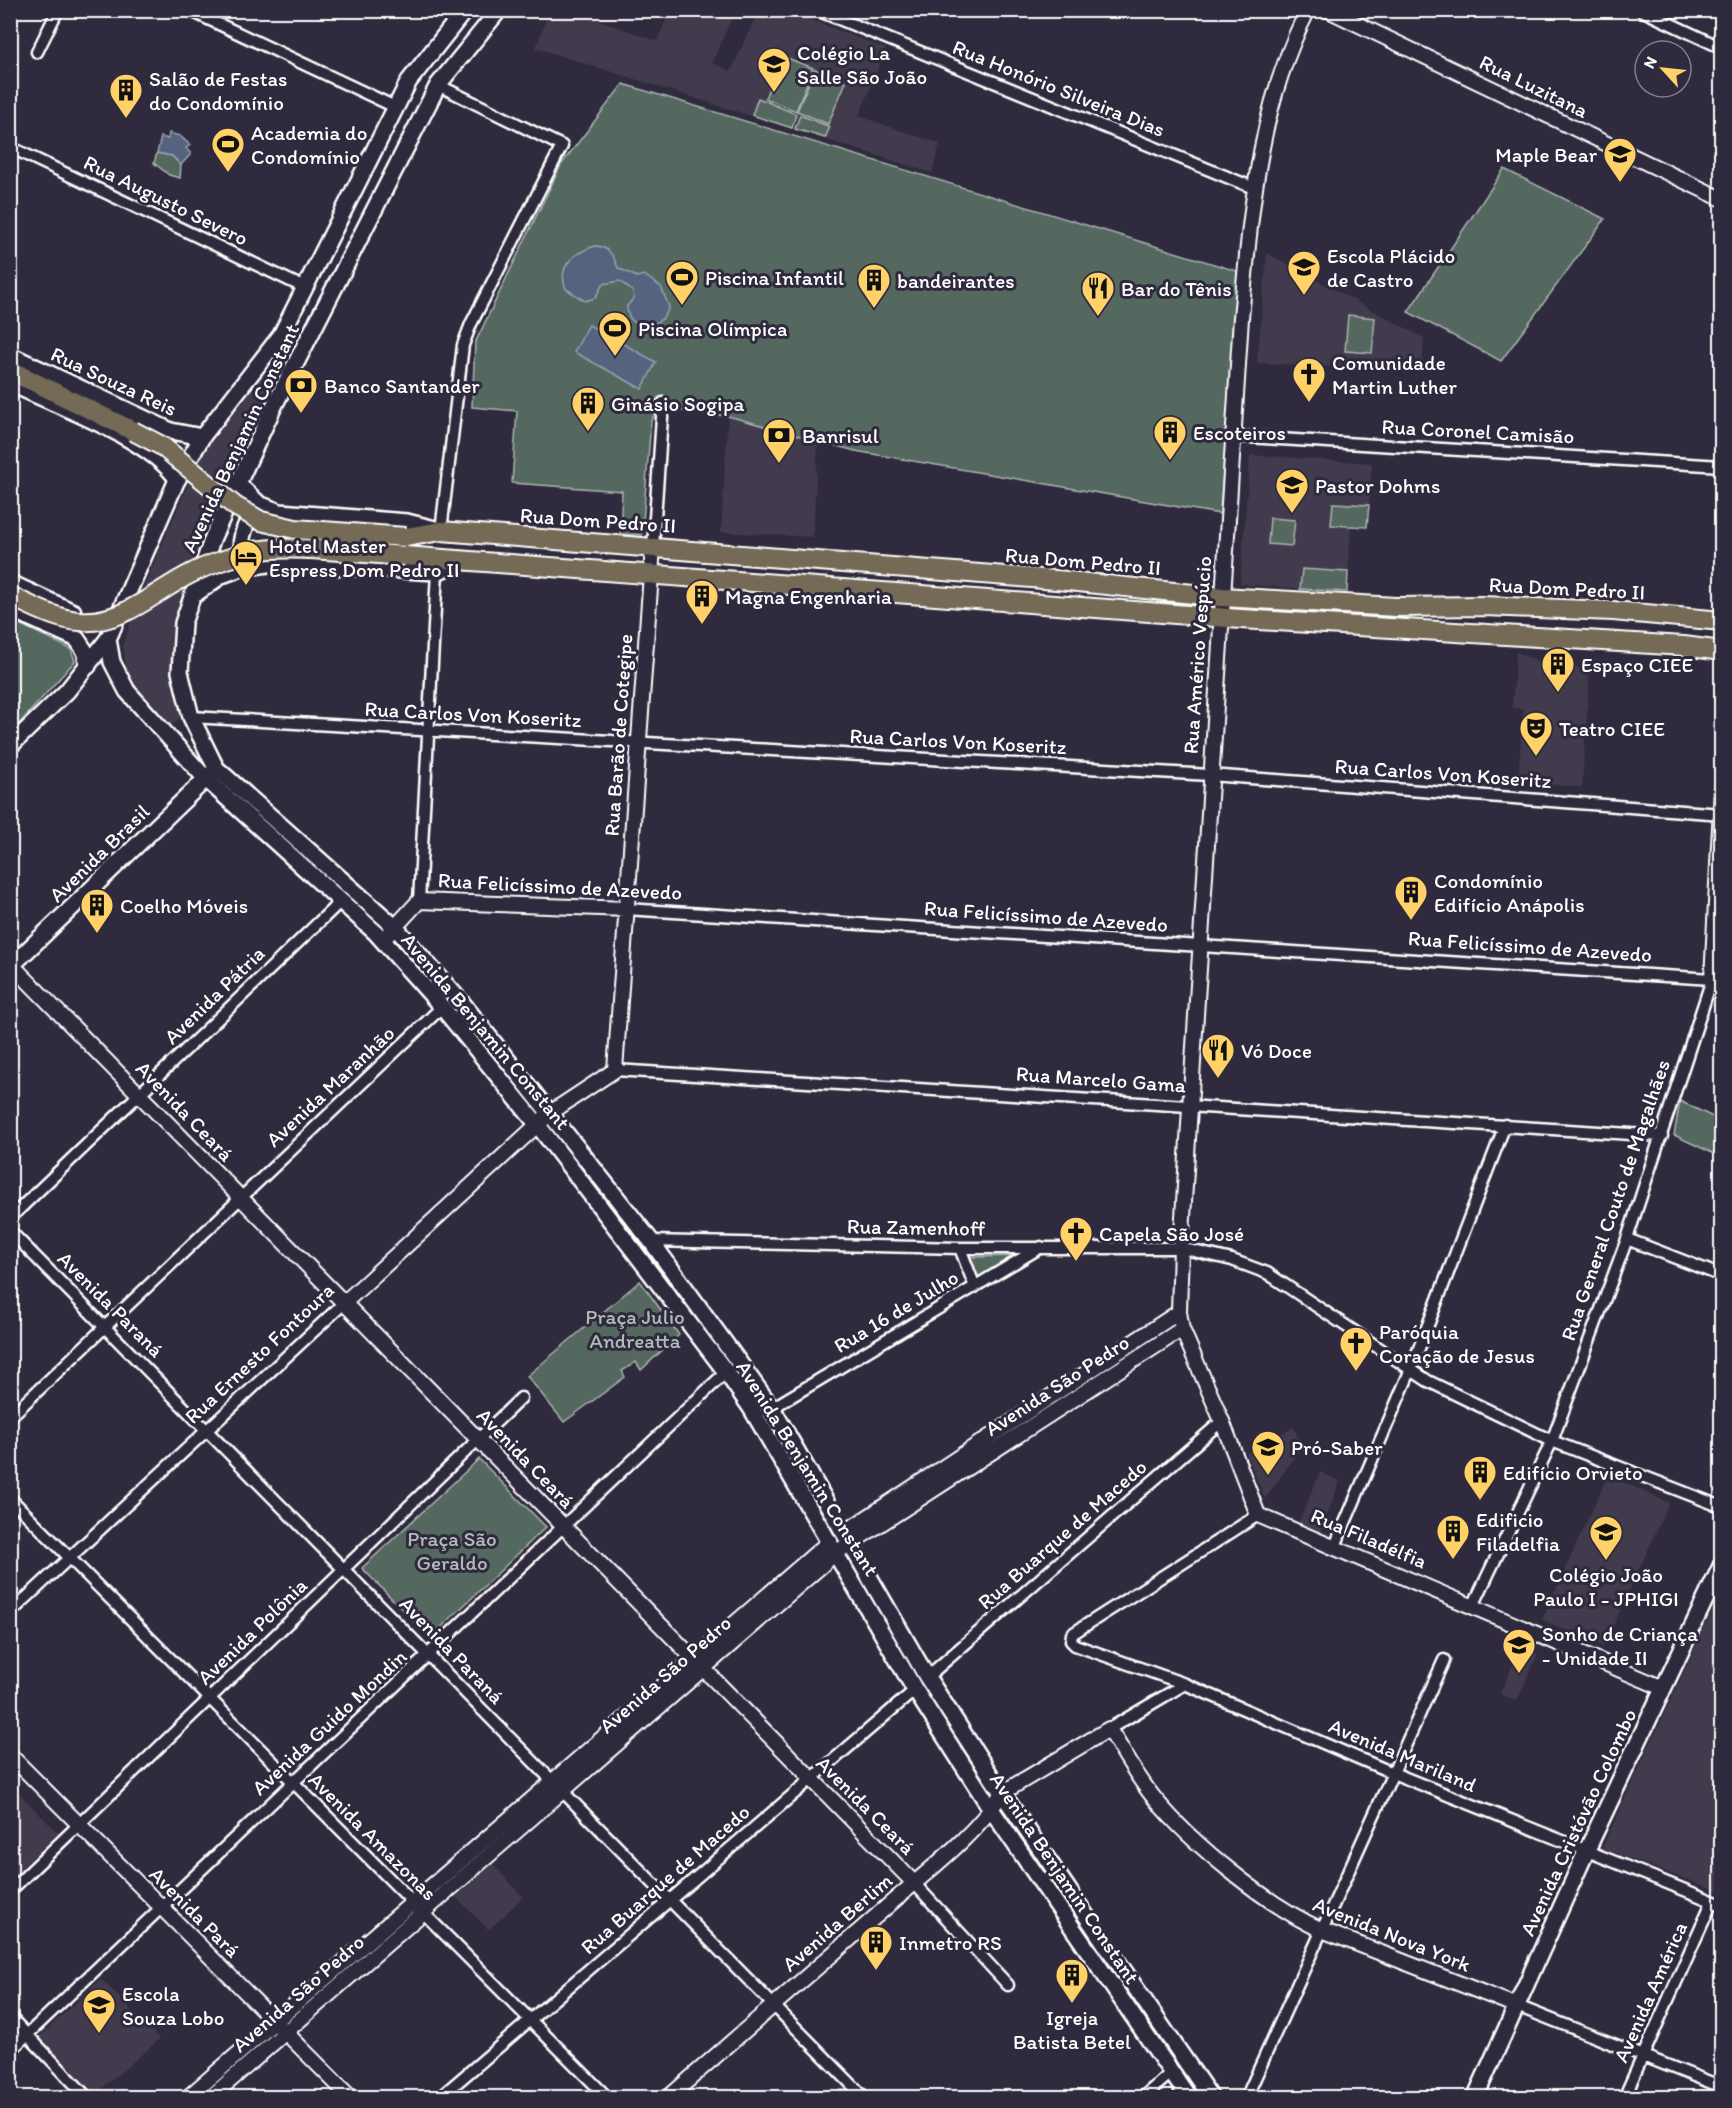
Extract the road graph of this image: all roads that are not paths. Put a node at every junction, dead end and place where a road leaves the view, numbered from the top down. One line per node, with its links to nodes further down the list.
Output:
1 (58, 10): 10 (street)
2 (189, 10): 12 (street)
3 (465, 10): 12 (main road, Avenida Benjamin Constant)
4 (500, 10): 11 (main road, Avenida Benjamin Constant)
5 (817, 10): 14 (street, Rua Honório Silveira Dias)
6 (1308, 10): 14 (street, Rua Américo Vespúcio)
7 (1328, 10): 15 (street, Rua Luzitana)
8 (1641, 10): 9 (street)
9 (1722, 48)
10 (37, 52)
11 (438, 85): 25 (main road, Avenida Benjamin Constant); 27 (street)
12 (395, 107): 16 (main road, Avenida Benjamin Constant)
13 (10, 147): 16 (street, Rua Augusto Severo)
14 (1254, 188): 21 (street, Rua Américo Vespúcio)
15 (1722, 199)
16 (305, 288): 22 (main road, Avenida Benjamin Constant)
17 (10, 355): 22 (main road, Rua Souza Reis)
18 (10, 370): 27 (main road, Rua Dom Pedro II, bridge)
19 (10, 386): 24 (street)
20 (663, 403): 28 (street, Rua Barão de Cotegipe)
21 (1232, 436): 23 (street, Rua Coronel Camisão); 36 (street, Rua Américo Vespúcio)
22 (202, 437): 24 (main road, Avenida Benjamin Constant)
23 (1722, 466)
24 (176, 482): 41 (main road, Avenida Benjamin Constant)
25 (237, 483): 26 (main road, Rua Dom Pedro II); 35 (main road, Avenida Benjamin Constant)
26 (259, 504): 27 (main road, Rua Dom Pedro II); 30 (main road)
27 (441, 531): 28 (main road, Rua Dom Pedro II)
28 (653, 547): 32 (street, Rua Barão de Cotegipe); 36 (main road, Rua Dom Pedro II)
29 (462, 560): 31 (main road); 32 (main road); 34 (main road, bridge)
30 (244, 568): 31 (main road); 35 (main road)
31 (437, 572): 45 (street)
32 (651, 575): 38 (main road); 46 (street, Rua Barão de Cotegipe)
33 (10, 580): 40 (street)
34 (10, 596)
35 (192, 597): 44 (main road, Avenida Benjamin Constant)
36 (1222, 597): 38 (street, Rua Américo Vespúcio); 39 (main road, Rua Dom Pedro II)
37 (10, 609): 40 (main road)
38 (1220, 617): 42 (main road); 49 (street, Rua Américo Vespúcio)
39 (1722, 621)
40 (76, 639): 43 (main road)
41 (108, 639): 43 (main road); 48 (main road, Avenida Benjamin Constant)
42 (1722, 651)
43 (88, 666): 47 (main road)
44 (191, 717): 45 (street, Rua Carlos Von Koseritz); 48 (main road, Avenida Benjamin Constant)
45 (428, 732): 46 (street, Rua Carlos Von Koseritz); 53 (street)
46 (638, 743): 49 (street, Rua Carlos Von Koseritz); 54 (street, Rua Barão de Cotegipe)
47 (10, 747)
48 (211, 774): 52 (main road, Avenida Benjamin Constant); 55 (main road, Avenida Benjamin Constant); 58 (main road, Avenida Brasil)
49 (1210, 775): 51 (street, Rua Carlos Von Koseritz); 57 (street, Rua Américo Vespúcio)
50 (1722, 788): 51 (street, Rua General Couto de Magalhães)
51 (1721, 814): 59 (street, Rua General Couto de Magalhães)
52 (341, 901): 56 (main road, Avenida Benjamin Constant); 62 (street, Avenida Pátria)
53 (419, 901): 54 (street, Rua Felicíssimo de Azevedo); 55 (street, Rua Felicíssimo de Azevedo)
54 (626, 909): 57 (street, Rua Felicíssimo de Azevedo); 61 (street, Rua Barão de Cotegipe)
55 (395, 927): 56 (street, Rua Felicíssimo de Azevedo); 64 (main road, Avenida Benjamin Constant)
56 (383, 940): 60 (main road, Avenida Benjamin Constant)
57 (1199, 947): 59 (street, Rua Felicíssimo de Azevedo); 63 (street, Rua Américo Vespúcio)
58 (11, 965): 62 (street, Avenida Ceará)
59 (1717, 981): 67 (street, Rua General Couto de Magalhães)
60 (442, 1007): 65 (main road, Avenida Benjamin Constant); 68 (street, Avenida Maranhão)
61 (615, 1070): 63 (street, Rua Marcelo Gama); 64 (street)
62 (139, 1094): 68 (street, Avenida Ceará); 69 (street, Avenida Pátria)
63 (1192, 1106): 66 (street, Rua Marcelo Gama); 75 (street, Rua Américo Vespúcio)
64 (550, 1113): 65 (street, Rua Ernesto Fontoura); 72 (main road, Avenida Benjamin Constant)
65 (537, 1124): 78 (street, Rua Ernesto Fontoura); 85 (main road, Avenida Benjamin Constant)
66 (1505, 1125): 67 (street, Rua Marcelo Gama); 84 (street)
67 (1662, 1136): 71 (street, Rua General Couto de Magalhães)
68 (241, 1198): 78 (street, Avenida Ceará); 80 (street, Avenida Maranhão)
69 (10, 1218)
70 (10, 1231): 80 (street, Avenida Paraná)
71 (1627, 1239): 76 (street); 96 (street, Rua General Couto de Magalhães)
72 (651, 1241): 74 (street, Rua Zamenhoff); 89 (main road, Avenida Benjamin Constant)
73 (1041, 1247): 74 (street, Rua Zamenhoff); 75 (street, Rua Zamenhoff); 77 (street, Rua 16 de Julho)
74 (960, 1248): 77 (street)
75 (1181, 1248): 79 (street, Rua Américo Vespúcio); 84 (street, Rua Zamenhoff)
76 (1722, 1276)
77 (975, 1287): 89 (street, Rua 16 de Julho)
78 (344, 1303): 94 (street, Rua Ernesto Fontoura); 95 (street, Avenida Ceará)
79 (1179, 1312): 81 (street); 82 (street, Avenida São Pedro)
80 (106, 1328): 91 (street, Avenida Maranhão); 94 (street, Avenida Paraná)
81 (1182, 1329): 83 (street, Avenida São Pedro); 92 (street)
82 (1117, 1352): 83 (street); 86 (street, Avenida São Pedro)
83 (1125, 1365): 87 (street, Avenida São Pedro)
84 (1411, 1369): 96 (street, Rua Zamenhoff); 103 (street)
85 (726, 1372): 101 (street, Avenida Guido Mondin); 104 (main road, Avenida Benjamin Constant)
86 (1073, 1381): 87 (street); 90 (street, Avenida São Pedro)
87 (1081, 1394): 93 (street, Avenida São Pedro)
88 (521, 1398): 95 (street, Avenida Polônia)
89 (772, 1408): 102 (main road, Avenida Benjamin Constant)
90 (1025, 1413): 93 (street); 97 (street, Avenida São Pedro)
91 (10, 1417)
92 (1222, 1421): 100 (street); 113 (street, Rua Buarque de Macedo)
93 (1034, 1425): 97 (street, Avenida São Pedro)
94 (207, 1430): 105 (street, Rua Ernesto Fontoura); 107 (street, Avenida Paraná)
95 (478, 1440): 101 (street, Avenida Ceará); 107 (street, Avenida Polônia)
96 (1552, 1441): 99 (street, Rua Zamenhoff); 108 (street, Rua General Couto de Magalhães)
97 (987, 1447): 102 (street, Avenida São Pedro)
98 (10, 1498): 105 (street, Avenida Amazonas)
99 (1722, 1507)
100 (1258, 1515): 103 (street, Rua Filadélfia); 114 (street, Avenida Mariland)
101 (563, 1526): 110 (street, Avenida Guido Mondin); 112 (street, Avenida Ceará)
102 (848, 1537): 104 (street, Avenida São Pedro); 113 (main road, Avenida Benjamin Constant)
103 (1335, 1546): 108 (street, Rua Filadélfia)
104 (834, 1547): 112 (street, Avenida São Pedro); 116 (main road, Avenida Benjamin Constant)
105 (70, 1558): 109 (street, Rua Ernesto Fontoura); 117 (street, Avenida Amazonas)
106 (1722, 1564): 115 (main road, Avenida Cristóvão Colombo)
107 (345, 1568): 110 (street, Avenida Paraná); 117 (street, Avenida Polônia)
108 (1473, 1606): 115 (street, Rua Filadélfia)
109 (10, 1613)
110 (429, 1654): 122 (street, Avenida Guido Mondin); 123 (street, Avenida Paraná)
111 (1444, 1660): 120 (street)
112 (698, 1664): 121 (street, Avenida Ceará); 123 (street, Avenida São Pedro)
113 (927, 1677): 124 (main road, Avenida Benjamin Constant)
114 (1185, 1684): 118 (street, Avenida Berlim); 120 (street, Avenida Mariland)
115 (1663, 1688): 127 (main road, Avenida Cristóvão Colombo)
116 (915, 1690): 121 (street, Rua Buarque de Macedo); 125 (main road, Avenida Benjamin Constant)
117 (210, 1699): 122 (street, Avenida Amazonas); 126 (street, Avenida Polônia)
118 (1109, 1729): 124 (street, Avenida Berlim); 135 (street, Avenida Nova York)
119 (10, 1755): 126 (street, Avenida Pará)
120 (1393, 1773): 127 (street, Avenida Mariland); 135 (street)
121 (812, 1779): 128 (street, Avenida Ceará); 130 (street, Rua Buarque de Macedo)
122 (293, 1783): 131 (street, Avenida Amazonas); 133 (street, Avenida Guido Mondin)
123 (556, 1787): 130 (street, Avenida Paraná); 131 (street, Avenida São Pedro); 134 (street, Avenida São Pedro)
124 (1002, 1792): 125 (street, Avenida Berlim); 158 (main road, Avenida Benjamin Constant)
125 (991, 1809): 128 (street, Avenida Berlim); 146 (main road, Avenida Benjamin Constant)
126 (79, 1825): 129 (street, Avenida Polônia); 133 (street, Avenida Pará)
127 (1586, 1852): 132 (street, Avenida Mariland); 138 (main road, Avenida Cristóvão Colombo)
128 (914, 1883): 136 (street, Avenida Ceará); 137 (street, Avenida Berlim)
129 (10, 1891)
130 (669, 1901): 137 (street, Avenida Paraná); 140 (street, Rua Buarque de Macedo)
131 (412, 1903): 134 (street, Avenida Amazonas); 141 (street, Avenida São Pedro)
132 (1717, 1904): 145 (street, Avenida América)
133 (161, 1908): 141 (street, Avenida Pará); 143 (street, Avenida Guido Mondin)
134 (422, 1913): 140 (street, Avenida Amazonas); 142 (street, Avenida São Pedro)
135 (1322, 1930): 138 (street, Avenida Nova York); 159 (street)
136 (1008, 1985)
137 (774, 2006): 154 (street, Avenida Berlim); 155 (street, Avenida Paraná)
138 (1517, 2006): 145 (street, Avenida Nova York); 160 (main road, Avenida Cristóvão Colombo)
139 (10, 2017): 143 (street)
140 (530, 2020): 152 (street, Rua Buarque de Macedo); 153 (street, Avenida Amazonas)
141 (275, 2021): 142 (street, Avenida Pará); 149 (street, Avenida São Pedro)
142 (286, 2032): 150 (street, Avenida São Pedro); 151 (street, Avenida Pará)
143 (27, 2035): 144 (street, Avenida Guido Mondin); 148 (street)
144 (10, 2051)
145 (1642, 2057): 147 (street, Avenida Nova York); 161 (street, Avenida América)
146 (1172, 2072): 156 (street); 157 (main road, Avenida Benjamin Constant)
147 (1722, 2087)
148 (88, 2097)
149 (187, 2097)
150 (210, 2097)
151 (351, 2097)
152 (439, 2097)
153 (608, 2097)
154 (668, 2097)
155 (865, 2097)
156 (1142, 2097)
157 (1189, 2097)
158 (1211, 2097)
159 (1246, 2097)
160 (1475, 2097)
161 (1624, 2097)

